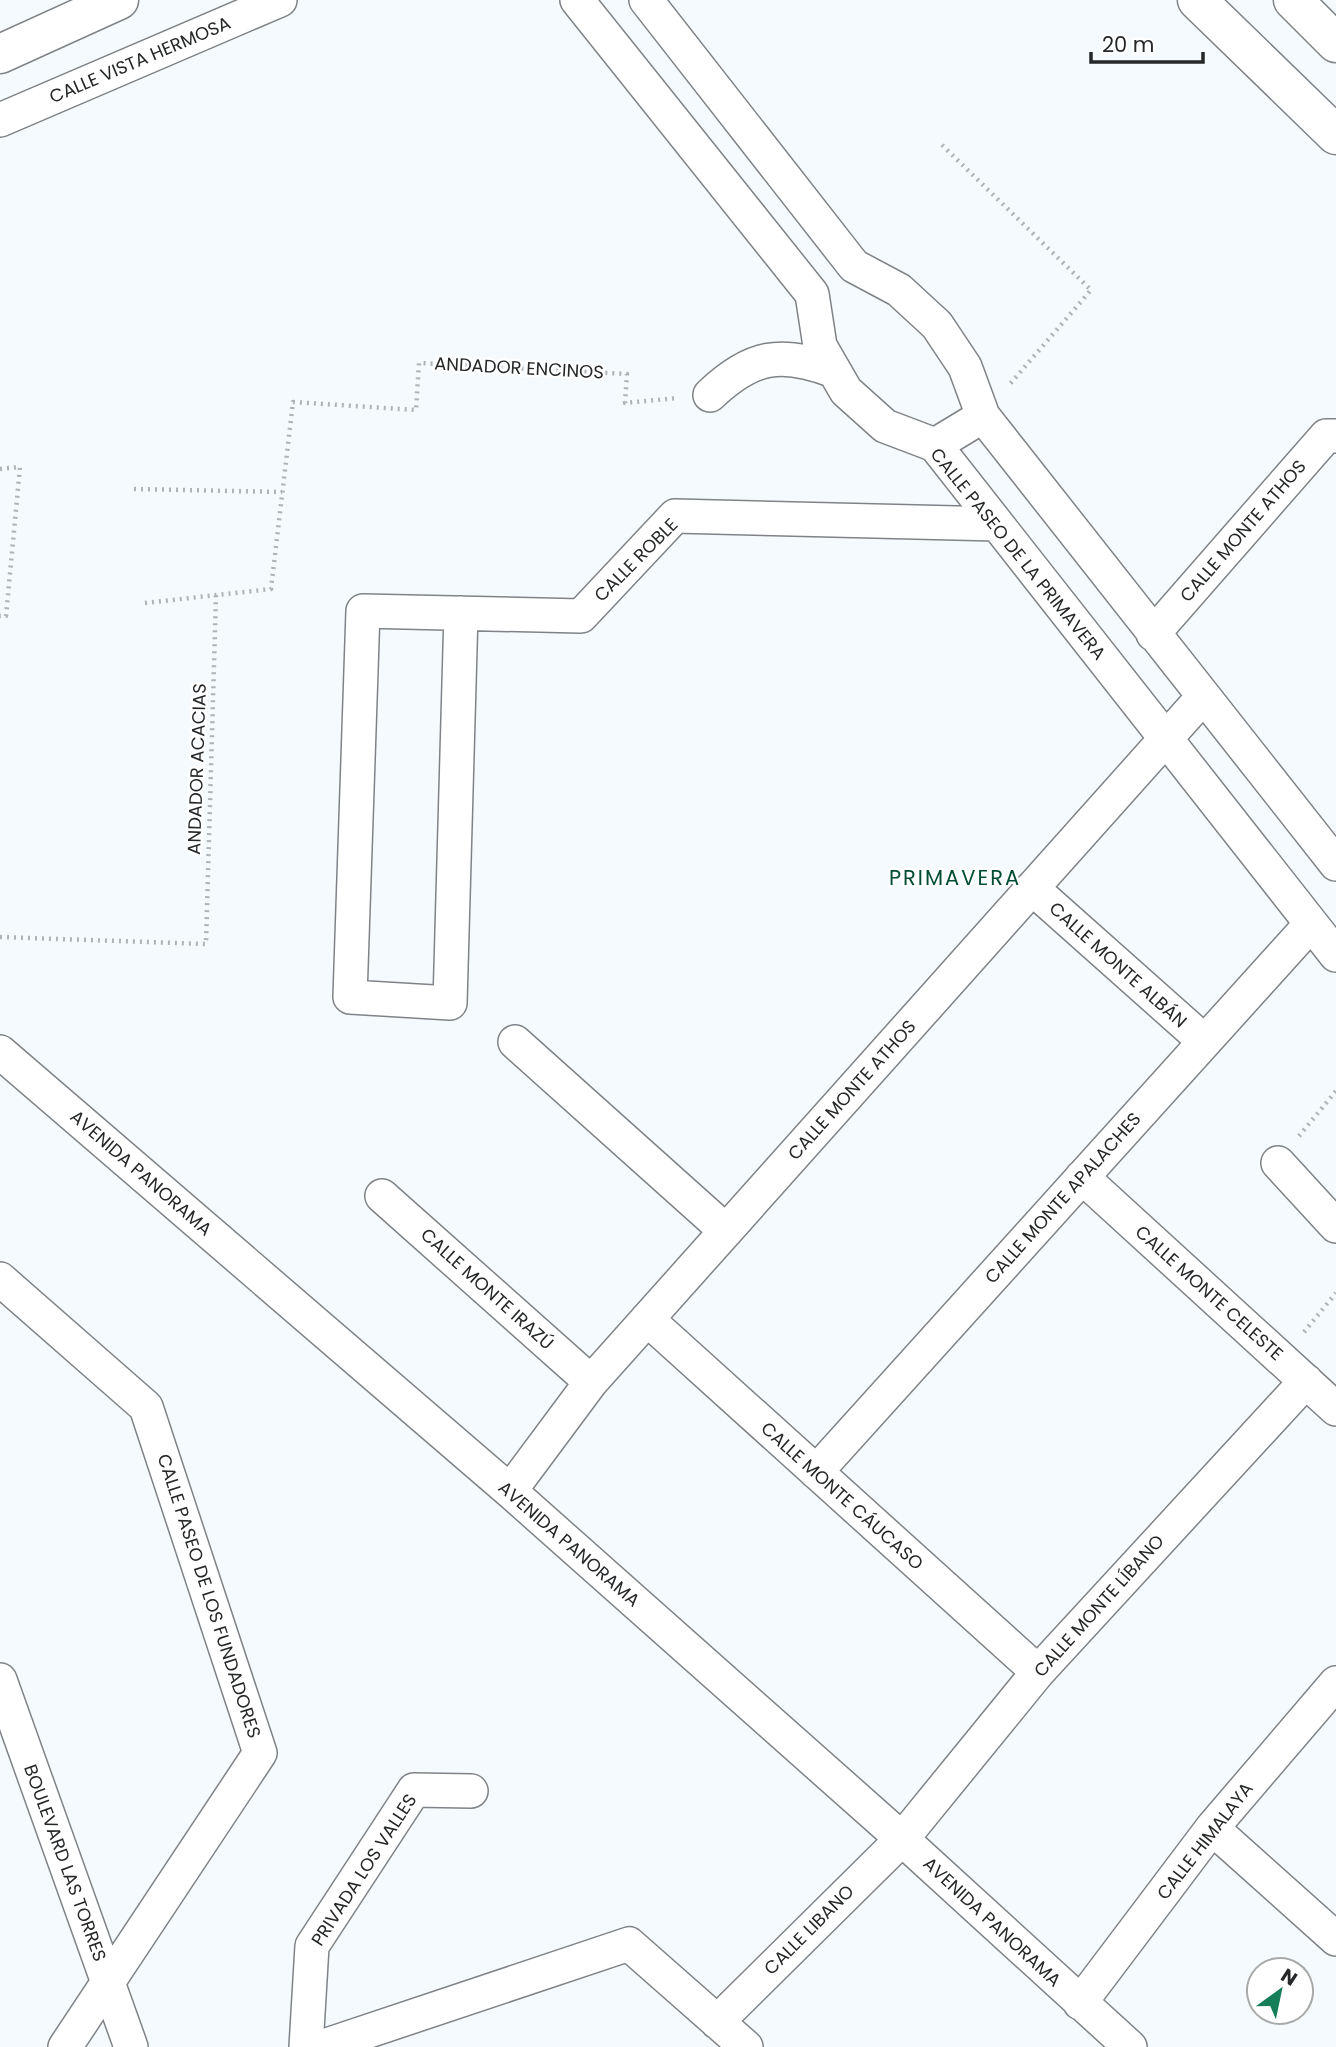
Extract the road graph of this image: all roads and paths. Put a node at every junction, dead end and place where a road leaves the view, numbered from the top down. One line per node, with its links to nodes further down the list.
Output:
1 (119, 0): 8 (main road)
2 (280, 0): 9 (street, CALLE VISTA HERMOSA)
3 (577, 0): 13 (street, CALLE PASEO DE LA PRIMAVERA)
4 (646, 0): 12 (street)
5 (1197, 0): 10 (main road)
6 (1293, 0): 7 (main road)
7 (1336, 43)
8 (0, 54)
9 (0, 120)
10 (1336, 135)
11 (942, 145): 16 (path)
12 (854, 266): 13 (street); 16 (street)
13 (812, 294): 14 (street, CALLE PASEO DE LA PRIMAVERA)
14 (834, 371): 15 (street); 18 (street, CALLE PASEO DE LA PRIMAVERA)
15 (710, 395): 21 (path, ANDADOR ENCINOS)
16 (982, 416): 18 (street); 27 (street)
17 (1336, 436): 27 (street, CALLE MONTE ATHOS)
18 (935, 445): 22 (street, CALLE PASEO DE LA PRIMAVERA)
19 (0, 469): 26 (path)
20 (134, 489): 21 (path)
21 (282, 492): 23 (path, ANDADOR ENCINOS)
22 (997, 524): 25 (street, CALLE ROBLE); 29 (street, CALLE PASEO DE LA PRIMAVERA)
23 (216, 594): 24 (path); 33 (path, ANDADOR ACACIAS)
24 (145, 603)
25 (461, 612): 25 (street, CALLE ROBLE)
26 (3, 616)
27 (1153, 634): 28 (street)
28 (1203, 697): 29 (street, CALLE MONTE ATHOS); 30 (street)
29 (1165, 739): 31 (street, CALLE MONTE ATHOS); 32 (street, CALLE PASEO DE LA PRIMAVERA)
30 (1336, 864)
31 (1032, 888): 35 (street, CALLE MONTE ALBÁN); 43 (street, CALLE MONTE ATHOS)
32 (1311, 924): 34 (street, CALLE PASEO DE LA PRIMAVERA); 35 (street, CALLE MONTE APALACHES)
33 (0, 937)
34 (1336, 955)
35 (1204, 1041): 40 (street, CALLE MONTE APALACHES)
36 (514, 1042): 43 (street)
37 (0, 1052): 51 (street, AVENIDA PANORAMA)
38 (1336, 1091): 39 (path)
39 (1278, 1163): 42 (street)
40 (1082, 1177): 47 (street, CALLE MONTE CELESTE); 50 (street, CALLE MONTE APALACHES)
41 (382, 1196): 48 (street, CALLE MONTE IRAZÚ)
42 (1336, 1226)
43 (726, 1231): 46 (street, CALLE MONTE ATHOS)
44 (0, 1279): 59 (street, CALLE PASEO DE LOS FUNDADORES)
45 (1336, 1293): 47 (path)
46 (647, 1319): 48 (street, CALLE MONTE ATHOS); 50 (street, CALLE MONTE CÁUCASO)
47 (1294, 1371): 49 (street, CALLE MONTE CELESTE); 52 (street, CALLE MONTE LÍBANO)
48 (591, 1382): 51 (street, CALLE MONTE ATHOS)
49 (1336, 1409)
50 (816, 1472): 52 (street, CALLE MONTE CÁUCASO)
51 (510, 1491): 57 (street, AVENIDA PANORAMA)
52 (1038, 1672): 57 (street, CALLE MONTE LÍBANO)
53 (0, 1679): 59 (street, BOULEVARD LAS TORRES)
54 (1336, 1683): 56 (street, CALLE HIMALAYA)
55 (471, 1791): 64 (street, PRIVADA LOS VALLES)
56 (1212, 1828): 58 (street); 60 (street, CALLE HIMALAYA)
57 (902, 1839): 60 (street, AVENIDA PANORAMA); 61 (street, CALLE LIBANO)
58 (1336, 1939)
59 (108, 1982): 62 (street, CALLE PASEO DE LOS FUNDADORES); 63 (street, BOULEVARD LAS TORRES)
60 (1080, 2003): 67 (street, AVENIDA PANORAMA)
61 (717, 2022): 65 (street); 66 (street)
62 (65, 2047)
63 (131, 2047)
64 (306, 2047)
65 (321, 2047)
66 (746, 2047)
67 (1130, 2047)

